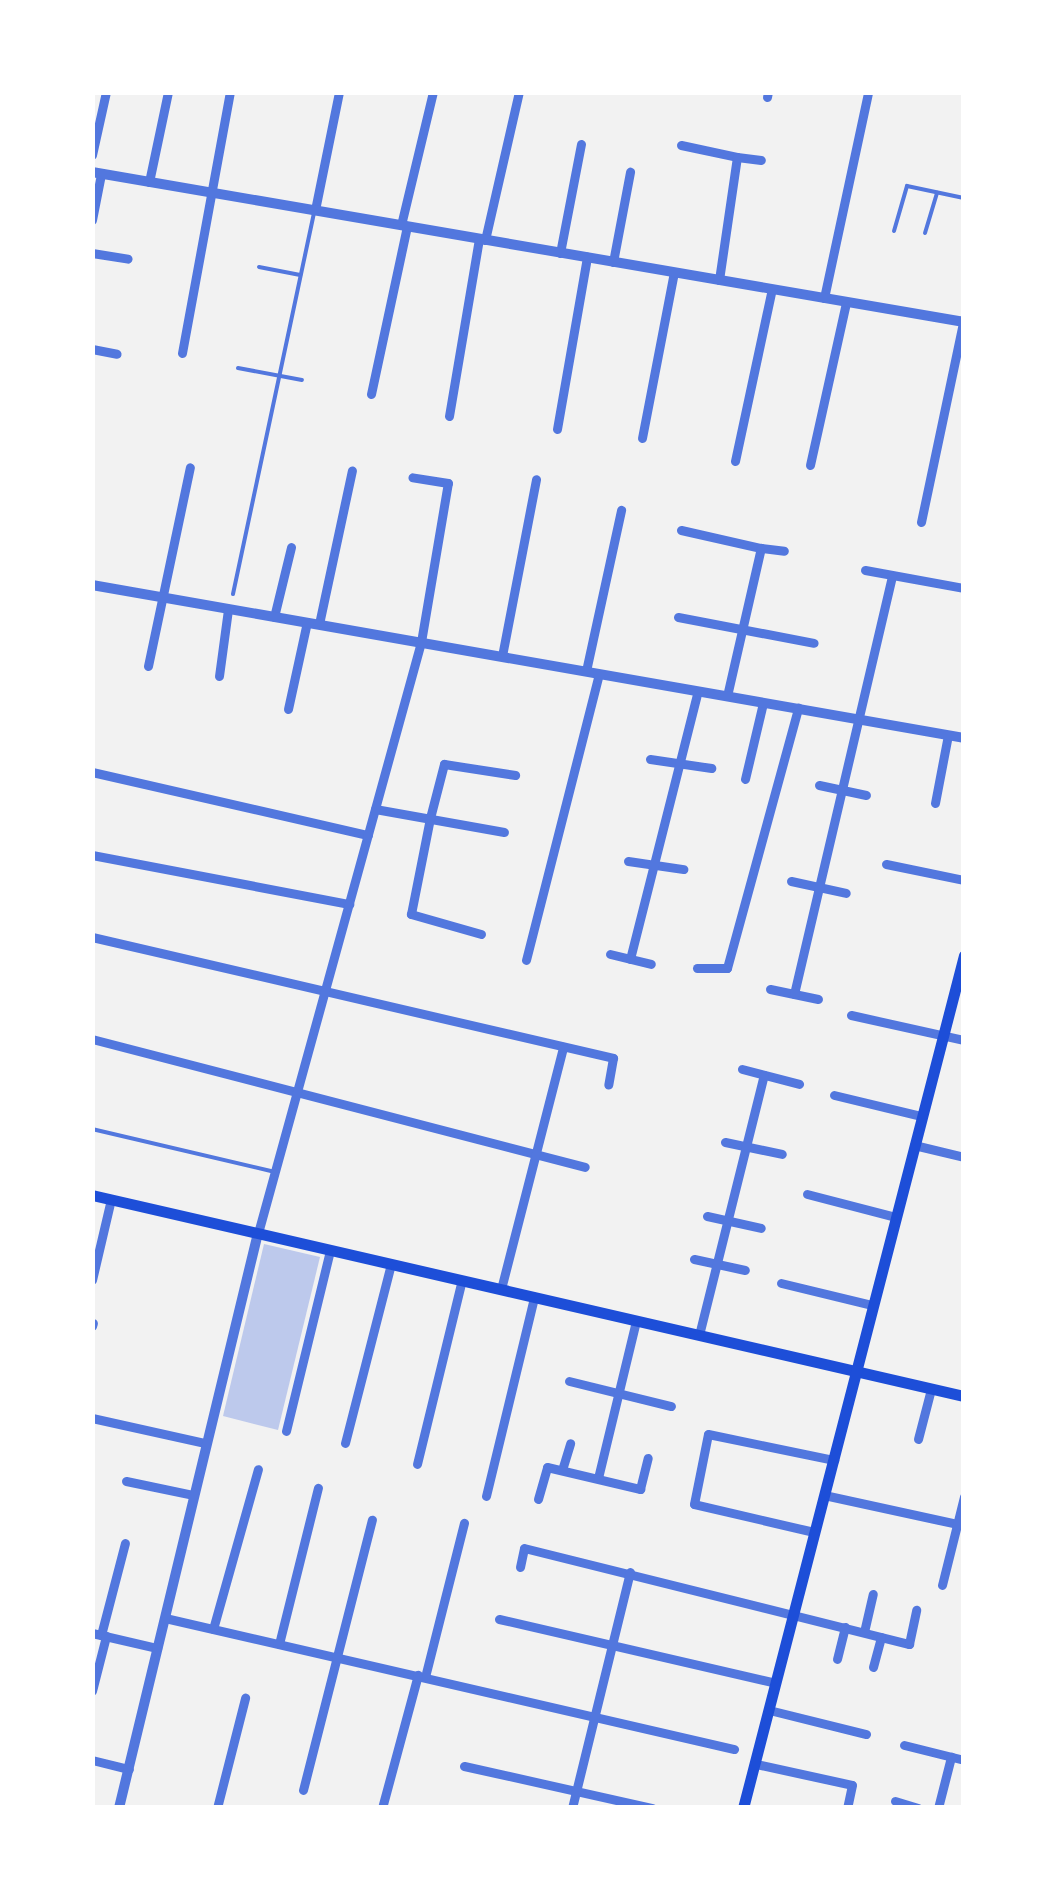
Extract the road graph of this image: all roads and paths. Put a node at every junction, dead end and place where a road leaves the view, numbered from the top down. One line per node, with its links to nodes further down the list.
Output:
1 (106, 92): 10 (street)
2 (168, 92): 15 (street)
3 (230, 92): 16 (street)
4 (339, 92): 19 (street)
5 (433, 92): 21 (street)
6 (518, 92): 24 (street)
7 (868, 92): 35 (street)
8 (580, 144): 25 (street)
9 (681, 145): 11 (street)
10 (92, 155)
11 (736, 157): 12 (street); 33 (street)
12 (760, 160)
13 (630, 172): 29 (street)
14 (97, 173): 15 (street); 20 (street)
15 (149, 182): 16 (street)
16 (209, 192): 19 (street); 39 (street)
17 (937, 193): 18 (lane); 22 (lane); 23 (lane)
18 (964, 198)
19 (314, 210): 21 (street); 32 (lane)
20 (92, 220)
21 (404, 226): 24 (street); 44 (street)
22 (894, 231)
23 (925, 233)
24 (482, 239): 25 (street); 45 (street)
25 (560, 253): 27 (street)
26 (92, 254): 28 (street)
27 (587, 257): 29 (street); 46 (street)
28 (128, 259)
29 (613, 262): 31 (street)
30 (259, 267): 32 (lane)
31 (674, 272): 33 (street); 47 (street)
32 (300, 275): 42 (lane)
33 (719, 280): 34 (street)
34 (772, 289): 35 (street); 48 (street)
35 (824, 298): 36 (street)
36 (846, 302): 37 (street); 49 (street)
37 (963, 321): 55 (street)
38 (92, 349): 40 (street)
39 (182, 353)
40 (117, 354)
41 (238, 368): 42 (lane)
42 (279, 376): 43 (lane); 64 (lane)
43 (302, 380)
44 (371, 394)
45 (449, 416)
46 (557, 429)
47 (642, 438)
48 (735, 461)
49 (810, 464)
50 (190, 468): 65 (street)
51 (352, 470): 69 (street)
52 (412, 477): 71 (street)
53 (536, 480): 73 (street)
54 (621, 510): 75 (street)
55 (920, 522)
56 (681, 530): 58 (street)
57 (291, 547): 67 (street)
58 (760, 548): 59 (street); 70 (street)
59 (784, 551)
60 (865, 570): 61 (street)
61 (892, 576): 63 (street); 83 (street)
62 (92, 585): 65 (street)
63 (964, 588)
64 (232, 594)
65 (165, 597): 66 (street); 74 (street)
66 (228, 608): 67 (street); 77 (street)
67 (274, 616): 69 (street)
68 (678, 617): 70 (street)
69 (313, 624): 71 (street); 82 (street)
70 (742, 630): 72 (street); 79 (street)
71 (421, 642): 73 (street); 96 (street)
72 (814, 643)
73 (502, 656): 75 (street)
74 (148, 666)
75 (586, 671): 76 (street)
76 (599, 674): 78 (street); 115 (street)
77 (219, 676)
78 (698, 691): 79 (street); 87 (street)
79 (727, 696): 80 (street)
80 (764, 703): 81 (street); 91 (street)
81 (798, 708): 83 (street); 117 (street)
82 (288, 709)
83 (860, 720): 84 (street); 93 (street)
84 (948, 735): 85 (street); 95 (street)
85 (964, 738)
86 (650, 759): 87 (street)
87 (678, 763): 88 (street); 103 (street)
88 (711, 768)
89 (92, 772): 99 (street)
90 (515, 775): 97 (street)
91 (745, 779)
92 (819, 785): 93 (street)
93 (841, 789): 94 (street); 107 (street)
94 (866, 795)
95 (935, 803)
96 (375, 809): 97 (street); 99 (street)
97 (430, 818): 98 (street); 110 (street)
98 (504, 832)
99 (368, 834): 109 (street)
100 (92, 856): 109 (street)
101 (628, 862): 103 (street)
102 (886, 864): 105 (street)
103 (652, 865): 104 (street); 114 (street)
104 (682, 869)
105 (964, 880)
106 (791, 882): 107 (street)
107 (816, 888): 108 (street); 119 (street)
108 (846, 893)
109 (349, 904): 120 (street)
110 (481, 934)
111 (92, 938): 120 (street)
112 (610, 954): 114 (street)
113 (964, 955): 123 (main road)
114 (630, 959): 116 (street)
115 (526, 960)
116 (650, 964)
117 (698, 968)
118 (770, 989): 119 (street)
119 (794, 994): 121 (street)
120 (324, 995): 126 (street); 131 (street)
121 (818, 998)
122 (851, 1015): 123 (street)
123 (942, 1035): 125 (street); 133 (main road)
124 (92, 1039): 131 (street)
125 (964, 1040)
126 (563, 1047): 130 (street); 138 (street)
127 (742, 1069): 128 (street)
128 (764, 1075): 129 (street); 137 (street)
129 (799, 1084)
130 (608, 1085)
131 (298, 1090): 138 (street); 142 (street)
132 (834, 1095): 133 (street)
133 (921, 1116): 136 (main road)
134 (92, 1129): 142 (lane)
135 (725, 1142): 137 (street)
136 (914, 1145): 140 (street); 147 (main road)
137 (747, 1146): 139 (street); 148 (street)
138 (534, 1154): 141 (street); 160 (street)
139 (782, 1154)
140 (964, 1157)
141 (584, 1167)
142 (275, 1172): 150 (street)
143 (807, 1194): 147 (street)
144 (92, 1195): 145 (main road)
145 (110, 1199): 150 (main road); 152 (street)
146 (707, 1216): 148 (street)
147 (894, 1217): 162 (main road)
148 (728, 1221): 149 (street); 155 (street)
149 (761, 1228)
150 (258, 1233): 151 (main road); 175 (street)
151 (330, 1250): 154 (main road); 172 (street)
152 (95, 1258): 157 (street)
153 (694, 1258): 155 (street)
154 (391, 1264): 158 (main road); 174 (street)
155 (718, 1264): 156 (street); 164 (street)
156 (746, 1270)
157 (92, 1280)
158 (462, 1280): 160 (main road); 179 (street)
159 (781, 1283): 162 (street)
160 (502, 1289): 161 (main road)
161 (534, 1298): 163 (main road); 187 (street)
162 (872, 1305): 165 (main road)
163 (636, 1320): 164 (main road); 168 (street)
164 (699, 1335): 165 (main road)
165 (855, 1371): 167 (main road); 178 (main road)
166 (569, 1380): 168 (street)
167 (931, 1389): 169 (main road); 173 (street)
168 (619, 1393): 170 (street); 182 (street)
169 (964, 1396)
170 (671, 1406)
171 (92, 1418): 175 (street)
172 (286, 1431)
173 (918, 1439)
174 (345, 1442)
175 (205, 1443): 185 (street)
176 (570, 1443): 181 (street)
177 (648, 1458): 182 (street)
178 (834, 1460): 186 (main road); 193 (street)
179 (417, 1464)
180 (258, 1469): 204 (street)
181 (562, 1470): 182 (street); 189 (street)
182 (598, 1478)
183 (126, 1481): 185 (street)
184 (318, 1488): 209 (street)
185 (193, 1495): 201 (street)
186 (824, 1495): 192 (street); 193 (main road)
187 (486, 1496)
188 (964, 1497): 192 (street)
189 (538, 1499)
190 (372, 1520): 211 (street)
191 (464, 1523): 214 (street)
192 (957, 1524): 197 (street)
193 (814, 1532): 200 (main road)
194 (124, 1544): 206 (street)
195 (520, 1567): 196 (street)
196 (630, 1572): 200 (street); 208 (street)
197 (942, 1585)
198 (874, 1594): 205 (street)
199 (916, 1610): 207 (street)
200 (794, 1614): 203 (street); 215 (main road)
201 (165, 1618): 204 (street); 210 (street)
202 (499, 1618): 208 (street)
203 (845, 1627): 205 (street); 212 (street)
204 (213, 1629): 209 (street)
205 (864, 1632): 207 (street)
206 (100, 1635): 210 (street); 216 (street)
207 (881, 1637): 213 (street)
208 (612, 1643): 215 (street); 219 (street)
209 (279, 1644): 211 (street)
210 (157, 1648): 228 (street)
211 (338, 1657): 214 (street); 229 (street)
212 (837, 1659)
213 (874, 1667)
214 (421, 1676): 219 (street); 234 (street)
215 (776, 1683): 218 (main road)
216 (92, 1690)
217 (245, 1698): 233 (street)
218 (769, 1710): 220 (street); 226 (main road)
219 (594, 1715): 222 (street); 230 (street)
220 (866, 1734)
221 (904, 1745): 223 (street)
222 (734, 1749)
223 (951, 1756): 225 (street); 240 (street)
224 (92, 1760): 228 (street)
225 (964, 1760)
226 (756, 1764): 237 (main road); 238 (street)
227 (464, 1766): 230 (street)
228 (128, 1769): 232 (street)
229 (303, 1790)
230 (576, 1790): 235 (street); 236 (street)
231 (895, 1801): 239 (street)
232 (120, 1808)
233 (217, 1808)
234 (382, 1808)
235 (572, 1808)
236 (652, 1808)
237 (743, 1808)
238 (848, 1808)
239 (918, 1808)
240 (938, 1808)

